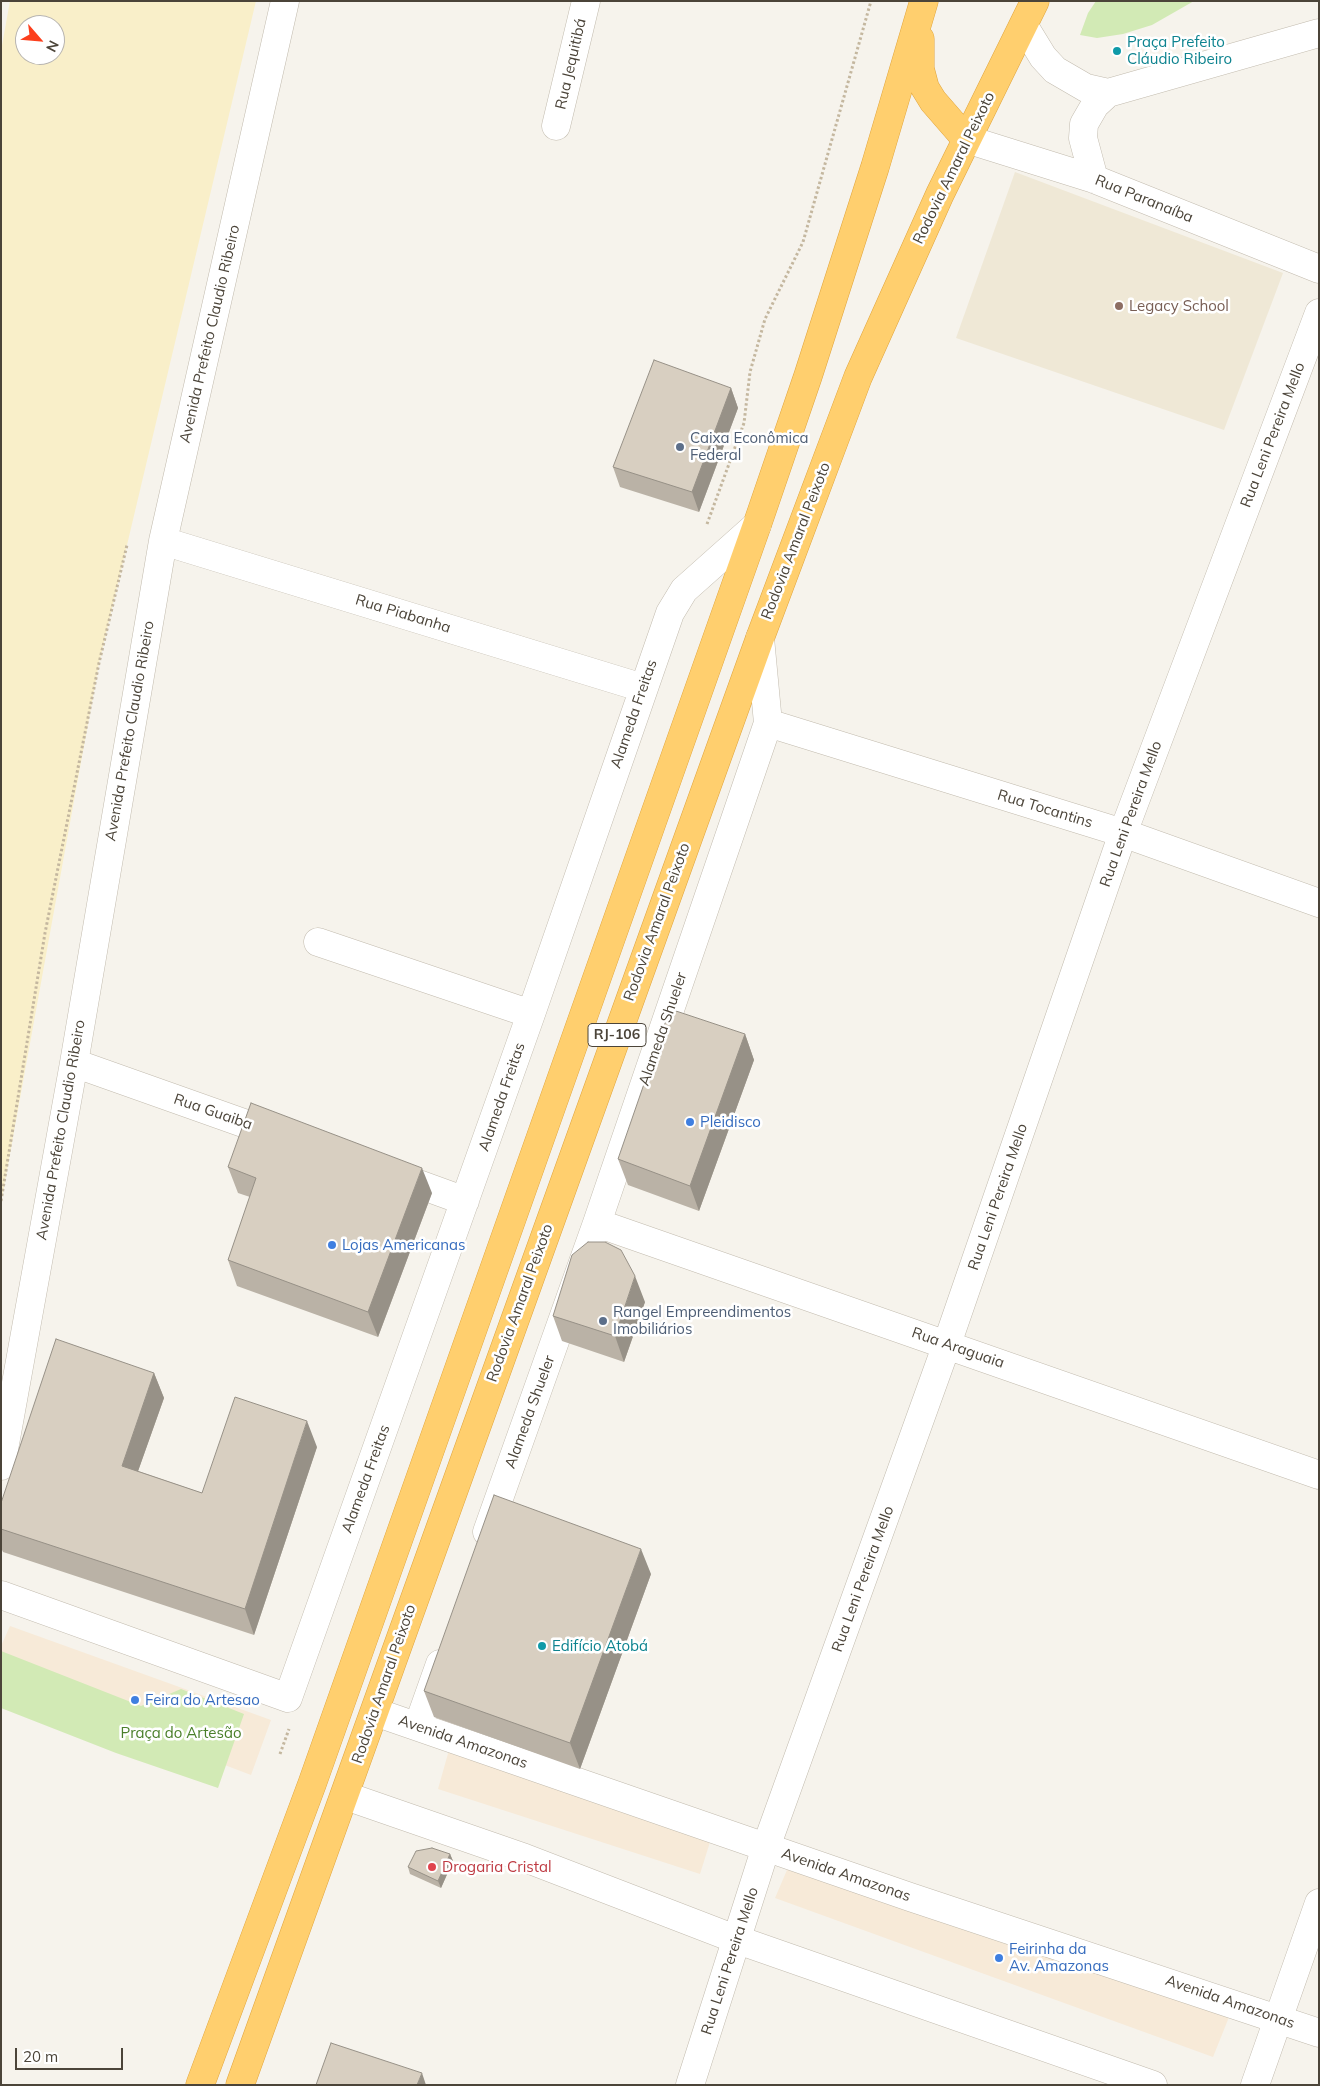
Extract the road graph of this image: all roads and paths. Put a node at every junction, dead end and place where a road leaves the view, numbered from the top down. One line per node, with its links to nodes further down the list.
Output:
1 (285, 1): 14 (street, Avenida Prefeito Claudio Ribeiro)
2 (586, 1): 8 (street, Rua Jequitibá)
3 (1035, 1): 5 (highway, Rodovia Amaral Peixoto / RJ-106)
4 (924, 3): 9 (highway); 13 (highway, RJ-106)
5 (1024, 26): 7 (street); 9 (highway, Rodovia Amaral Peixoto / RJ-106)
6 (1319, 33): 7 (street)
7 (1108, 93): 10 (street)
8 (556, 126)
9 (966, 139): 10 (street, Rua Paranaíba); 15 (highway, Rodovia Amaral Peixoto / RJ-106)
10 (1094, 179): 11 (street, Rua Paranaíba)
11 (1319, 269)
12 (1319, 314): 18 (street, Rua Leni Pereira Mello)
13 (757, 525): 16 (street, Alameda Freitas); 41 (highway, RJ-106)
14 (163, 541): 16 (street, Rua Piabanha); 22 (street, Avenida Prefeito Claudio Ribeiro)
15 (760, 638): 17 (street, Alameda Shueler); 33 (highway, Rodovia Amaral Peixoto / RJ-106)
16 (643, 688): 21 (street, Alameda Freitas)
17 (768, 723): 18 (street, Rua Tocantins); 26 (street, Alameda Shueler)
18 (1123, 833): 19 (street, Rua Tocantins); 27 (street, Rua Leni Pereira Mello)
19 (1319, 903)
20 (318, 942): 21 (street)
21 (531, 1014): 25 (street, Alameda Freitas)
22 (74, 1063): 23 (street, Rua Guaiba); 28 (street, Avenida Prefeito Claudio Ribeiro)
23 (307, 1145)
24 (372, 1168): 25 (street)
25 (465, 1201): 31 (street, Alameda Freitas)
26 (597, 1223): 27 (street, Rua Araguaia); 30 (street, Alameda Shueler)
27 (947, 1344): 29 (street, Rua Araguaia); 36 (street, Rua Leni Pereira Mello)
28 (1, 1466)
29 (1319, 1475)
30 (478, 1559)
31 (1, 1595)
32 (448, 1642): 34 (street)
33 (375, 1712): 34 (street, Avenida Amazonas); 35 (highway, Rodovia Amaral Peixoto / RJ-106)
34 (418, 1726): 36 (street, Avenida Amazonas)
35 (346, 1796): 38 (street); 42 (highway, Rodovia Amaral Peixoto / RJ-106)
36 (766, 1847): 38 (street, Rua Leni Pereira Mello); 39 (street, Avenida Amazonas)
37 (1319, 1903): 39 (street)
38 (738, 1940): 43 (street, Rua Leni Pereira Mello); 44 (street)
39 (1279, 2018): 40 (street, Avenida Amazonas); 45 (street)
40 (1319, 2033)
41 (200, 2085)
42 (240, 2085)
43 (690, 2085)
44 (1154, 2085)
45 (1255, 2085)

